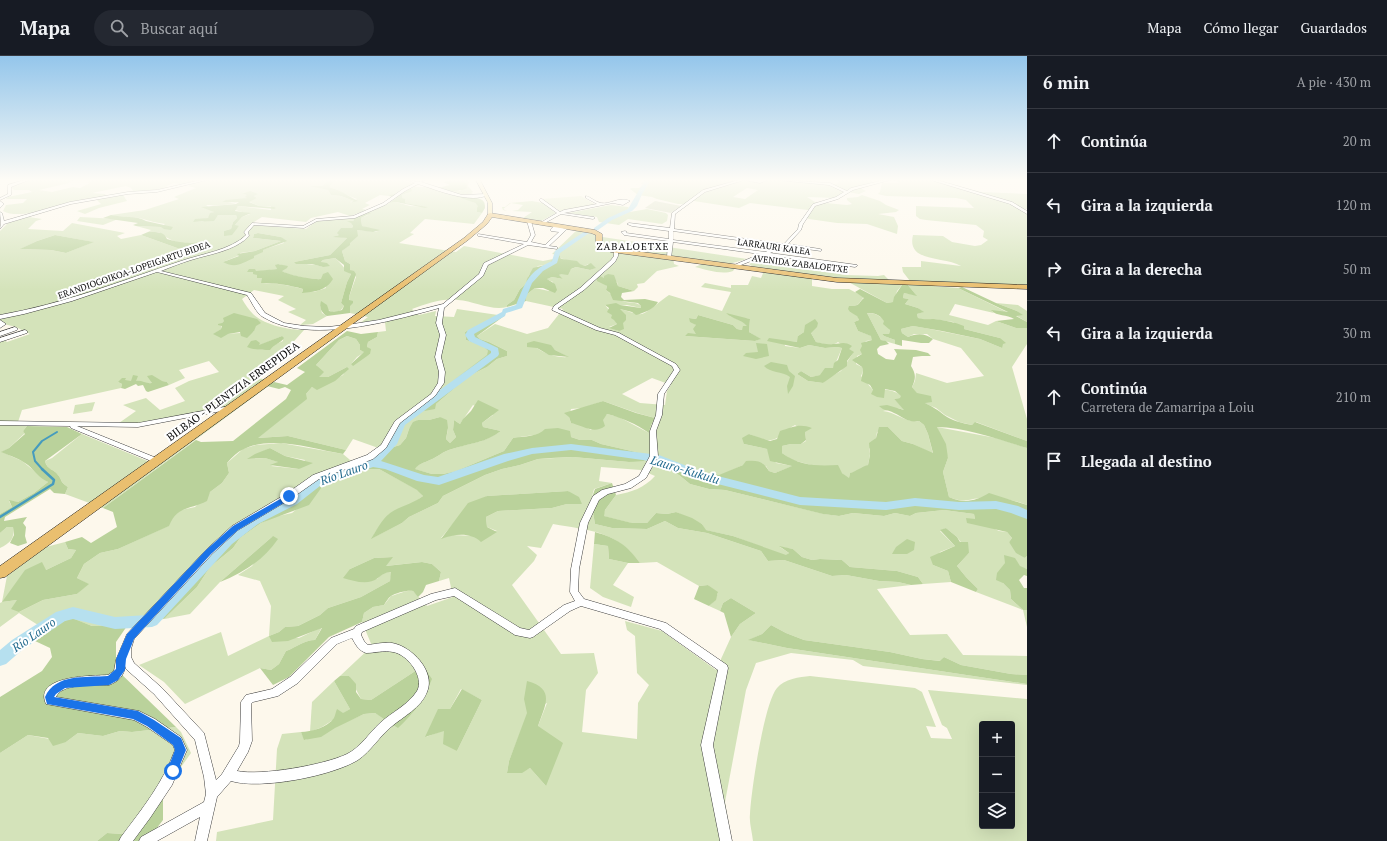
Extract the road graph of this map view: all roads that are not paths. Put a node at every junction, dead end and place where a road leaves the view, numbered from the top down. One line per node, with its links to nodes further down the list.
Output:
1 (1, 217): 12 (street)
2 (24, 217): 12 (street)
3 (355, 217): 30 (street, ERANDIOGOIKOA-LOPEIGARTU BIDEA)
4 (485, 217): 11 (main road)
5 (553, 217): 13 (street)
6 (584, 217): 9 (street)
7 (672, 217): 16 (street)
8 (806, 217): 21 (street)
9 (593, 218)
10 (529, 221): 11 (main road); 13 (main road); 20 (street)
11 (485, 222): 20 (street); 36 (main road, BILBAO - PLENTZIA ERREPIDEA)
12 (3, 223): 15 (street)
13 (542, 223): 25 (main road, AVENIDA ZABALOETXE)
14 (632, 225): 16 (street)
15 (0, 228)
16 (671, 229): 19 (street); 21 (street)
17 (562, 231): 22 (street)
18 (625, 232): 19 (street, LARRAURI KALEA)
19 (670, 241): 26 (street, LARRAURI KALEA); 27 (street)
20 (528, 243): 22 (street); 32 (street)
21 (785, 245): 24 (street); 26 (street)
22 (546, 246): 23 (street)
23 (556, 248)
24 (820, 250)
25 (616, 251): 27 (main road, AVENIDA ZABALOETXE); 46 (street)
26 (764, 254): 28 (street); 29 (street, LARRAURI KALEA)
27 (669, 258): 28 (main road, AVENIDA ZABALOETXE)
28 (736, 266): 31 (main road, AVENIDA ZABALOETXE)
29 (855, 266)
30 (157, 271): 33 (street, ERANDIOGOIKOA-LOPEIGARTU BIDEA); 36 (street)
31 (1027, 287)
32 (444, 305): 36 (street); 48 (street)
33 (0, 317)
34 (0, 322): 35 (street)
35 (0, 326)
36 (344, 327): 41 (main road, BILBAO - PLENTZIA ERREPIDEA)
37 (15, 329): 39 (street)
38 (25, 332): 40 (street)
39 (0, 334)
40 (0, 340)
41 (230, 408): 43 (street); 44 (main road, BILBAO - PLENTZIA ERREPIDEA)
42 (0, 423): 43 (street)
43 (69, 425): 44 (street)
44 (156, 461): 45 (main road, BILBAO - PLENTZIA ERREPIDEA)
45 (0, 573)
46 (581, 602): 47 (street); 55 (street)
47 (357, 632): 49 (street); 49 (street)
48 (126, 648): 50 (street); 52 (street)
49 (228, 774): 50 (street)
50 (212, 794): 51 (street)
51 (209, 806): 53 (street); 54 (street)
52 (125, 841)
53 (145, 841)
54 (201, 841)
55 (726, 841)

